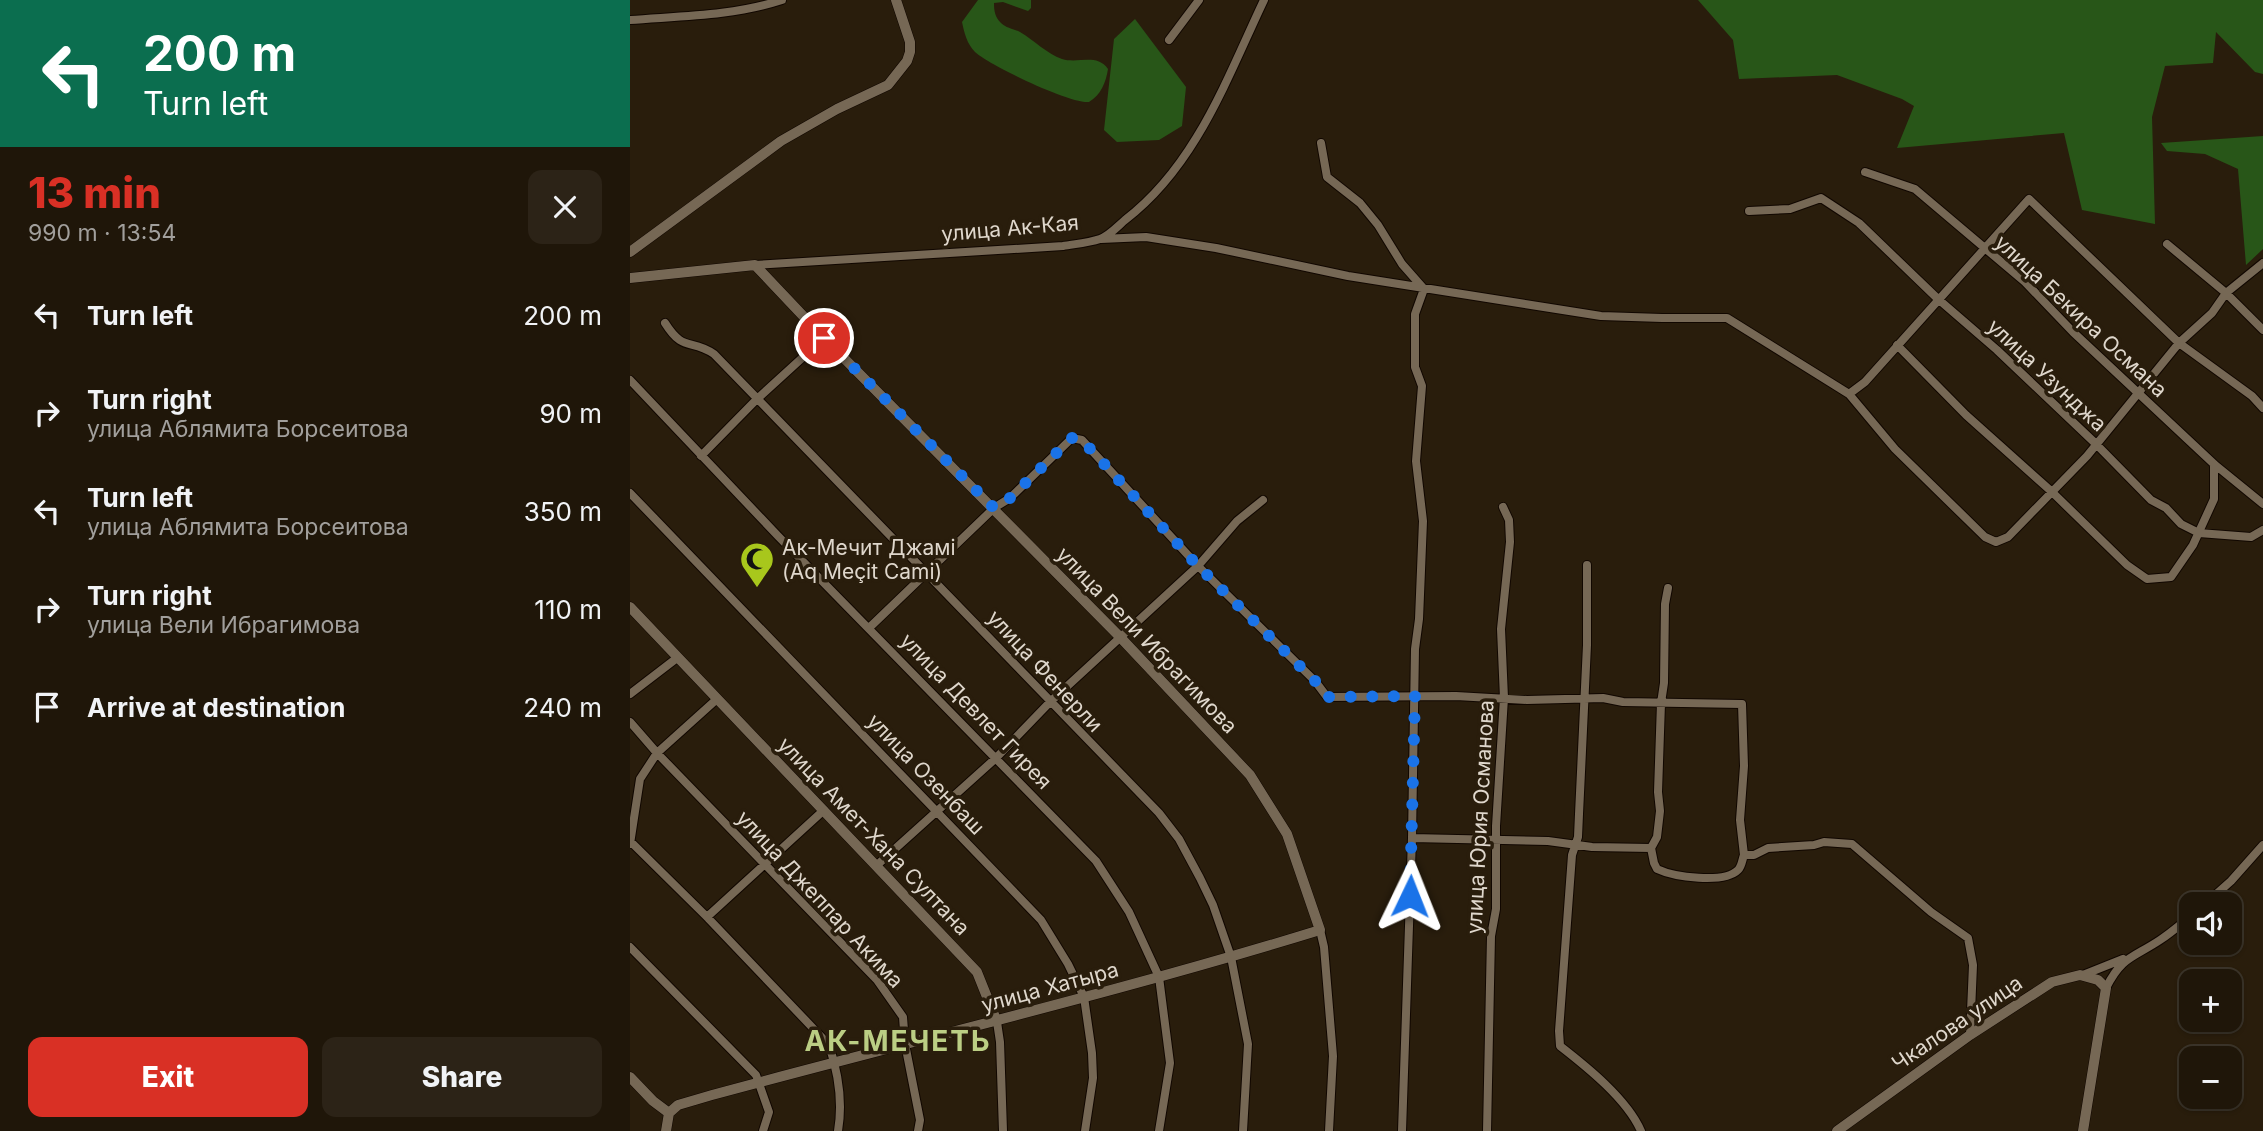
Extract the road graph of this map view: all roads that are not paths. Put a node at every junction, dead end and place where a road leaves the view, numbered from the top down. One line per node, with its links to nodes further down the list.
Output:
1 (782, 0): 5 (street)
2 (896, 0): 13 (street)
3 (1199, 0): 6 (street)
4 (1264, 0): 10 (street, улица Ак-Кая)
5 (630, 20)
6 (1169, 40)
7 (1321, 142): 17 (street)
8 (1865, 172): 12 (street, улица Бекира Османа)
9 (1748, 211): 19 (street, улица Узунджа)
10 (1101, 239): 15 (street, улица Ак-Кая); 17 (street)
11 (2167, 244): 18 (street)
12 (1983, 249): 19 (street); 23 (street); 26 (street, улица Бекира Османа)
13 (630, 251)
14 (2263, 262): 18 (street)
15 (755, 265): 16 (street, улица Ак-Кая); 22 (street, улица Вели Ибрагимова)
16 (630, 278)
17 (1424, 289): 27 (street); 50 (street)
18 (2227, 293): 21 (street); 23 (street)
19 (1938, 299): 24 (street); 30 (street, улица Узунджа)
20 (665, 323): 28 (street, улица Фенерли)
21 (2263, 330)
22 (824, 338): 28 (street); 38 (street, улица Вели Ибрагимова)
23 (2179, 343): 26 (street); 29 (street)
24 (1897, 345): 27 (street); 33 (street)
25 (630, 380): 31 (street, улица Девлет Гирея)
26 (2139, 393): 30 (street); 32 (street, улица Бекира Османа)
27 (1849, 394): 33 (street)
28 (756, 400): 31 (street); 43 (street, улица Фенерли)
29 (2263, 408)
30 (2095, 443): 33 (street); 40 (street, улица Узунджа)
31 (701, 456): 46 (street, улица Девлет Гирея)
32 (2214, 464): 36 (street, улица Бекира Османа); 40 (street)
33 (2051, 491): 40 (street)
34 (630, 492): 60 (street, улица Озенбаш)
35 (1263, 500): 42 (street)
36 (2263, 504)
37 (1503, 507): 51 (street, улица Юрия Османова)
38 (994, 508): 42 (street); 43 (street); 47 (street, улица Вели Ибрагимова)
39 (2263, 530): 40 (street)
40 (2199, 533)
41 (1587, 565): 53 (street)
42 (1198, 566): 47 (street); 50 (street)
43 (928, 573): 46 (street); 54 (street, улица Фенерли)
44 (1668, 588): 55 (street)
45 (630, 609): 48 (street, улица Амет-Хана Султана)
46 (870, 627): 58 (street, улица Девлет Гирея)
47 (1120, 637): 54 (street); 73 (street, улица Вели Ибрагимова)
48 (677, 658): 49 (street); 52 (street, улица Амет-Хана Султана)
49 (630, 694)
50 (1415, 696): 51 (street); 61 (street)
51 (1504, 698): 53 (street); 62 (street, улица Юрия Османова)
52 (717, 699): 57 (street); 59 (street, улица Амет-Хана Султана)
53 (1583, 699): 55 (street); 64 (street)
54 (1050, 702): 58 (street); 75 (street, улица Фенерли)
55 (1661, 703): 66 (street); 67 (street)
56 (630, 722): 57 (street, улица Джеппар Акима)
57 (657, 753): 63 (street); 68 (street, улица Джеппар Акима)
58 (996, 758): 60 (street); 78 (street, улица Девлет Гирея)
59 (824, 810): 68 (street); 69 (street, улица Амет-Хана Султана)
60 (938, 812): 69 (street); 80 (street, улица Озенбаш)
61 (1412, 838): 62 (street); 97 (street)
62 (1497, 841): 64 (street); 98 (street, улица Юрия Османова)
63 (631, 842): 71 (street)
64 (1575, 844): 66 (street); 99 (street)
65 (2263, 845): 70 (street)
66 (1651, 848): 67 (street)
67 (1744, 855): 82 (street)
68 (766, 863): 71 (street); 83 (street, улица Джеппар Акима)
69 (876, 866): 81 (street, улица Амет-Хана Султана)
70 (2218, 892)
71 (708, 916): 84 (street)
72 (2179, 924): 76 (street)
73 (1320, 930): 75 (street, улица Хатыра); 96 (street, улица Вели Ибрагимова)
74 (630, 947): 86 (street)
75 (1231, 957): 78 (street, улица Хатыра); 95 (street, улица Фенерли)
76 (2129, 957): 77 (street); 79 (street)
77 (2080, 975): 79 (street); 82 (street, Чкалова улица)
78 (1159, 977): 80 (street, улица Хатыра); 94 (street, улица Девлет Гирея)
79 (2106, 988): 101 (street)
80 (1084, 997): 81 (street, улица Хатыра); 93 (street, улица Озенбаш)
81 (997, 1022): 83 (street, улица Хатыра); 92 (street, улица Амет-Хана Султана)
82 (1970, 1035): 100 (street, Чкалова улица)
83 (905, 1044): 84 (street, улица Хатыра); 91 (street, улица Джеппар Акима)
84 (835, 1063): 86 (street, улица Хатыра); 90 (street)
85 (630, 1077): 87 (street)
86 (759, 1083): 87 (street, улица Хатыра); 89 (street)
87 (669, 1113): 88 (street)
88 (666, 1131)
89 (763, 1131)
90 (838, 1131)
91 (918, 1131)
92 (1003, 1131)
93 (1085, 1131)
94 (1159, 1131)
95 (1243, 1131)
96 (1329, 1131)
97 (1402, 1131)
98 (1487, 1131)
99 (1641, 1131)
100 (1837, 1131)
101 (2083, 1131)

